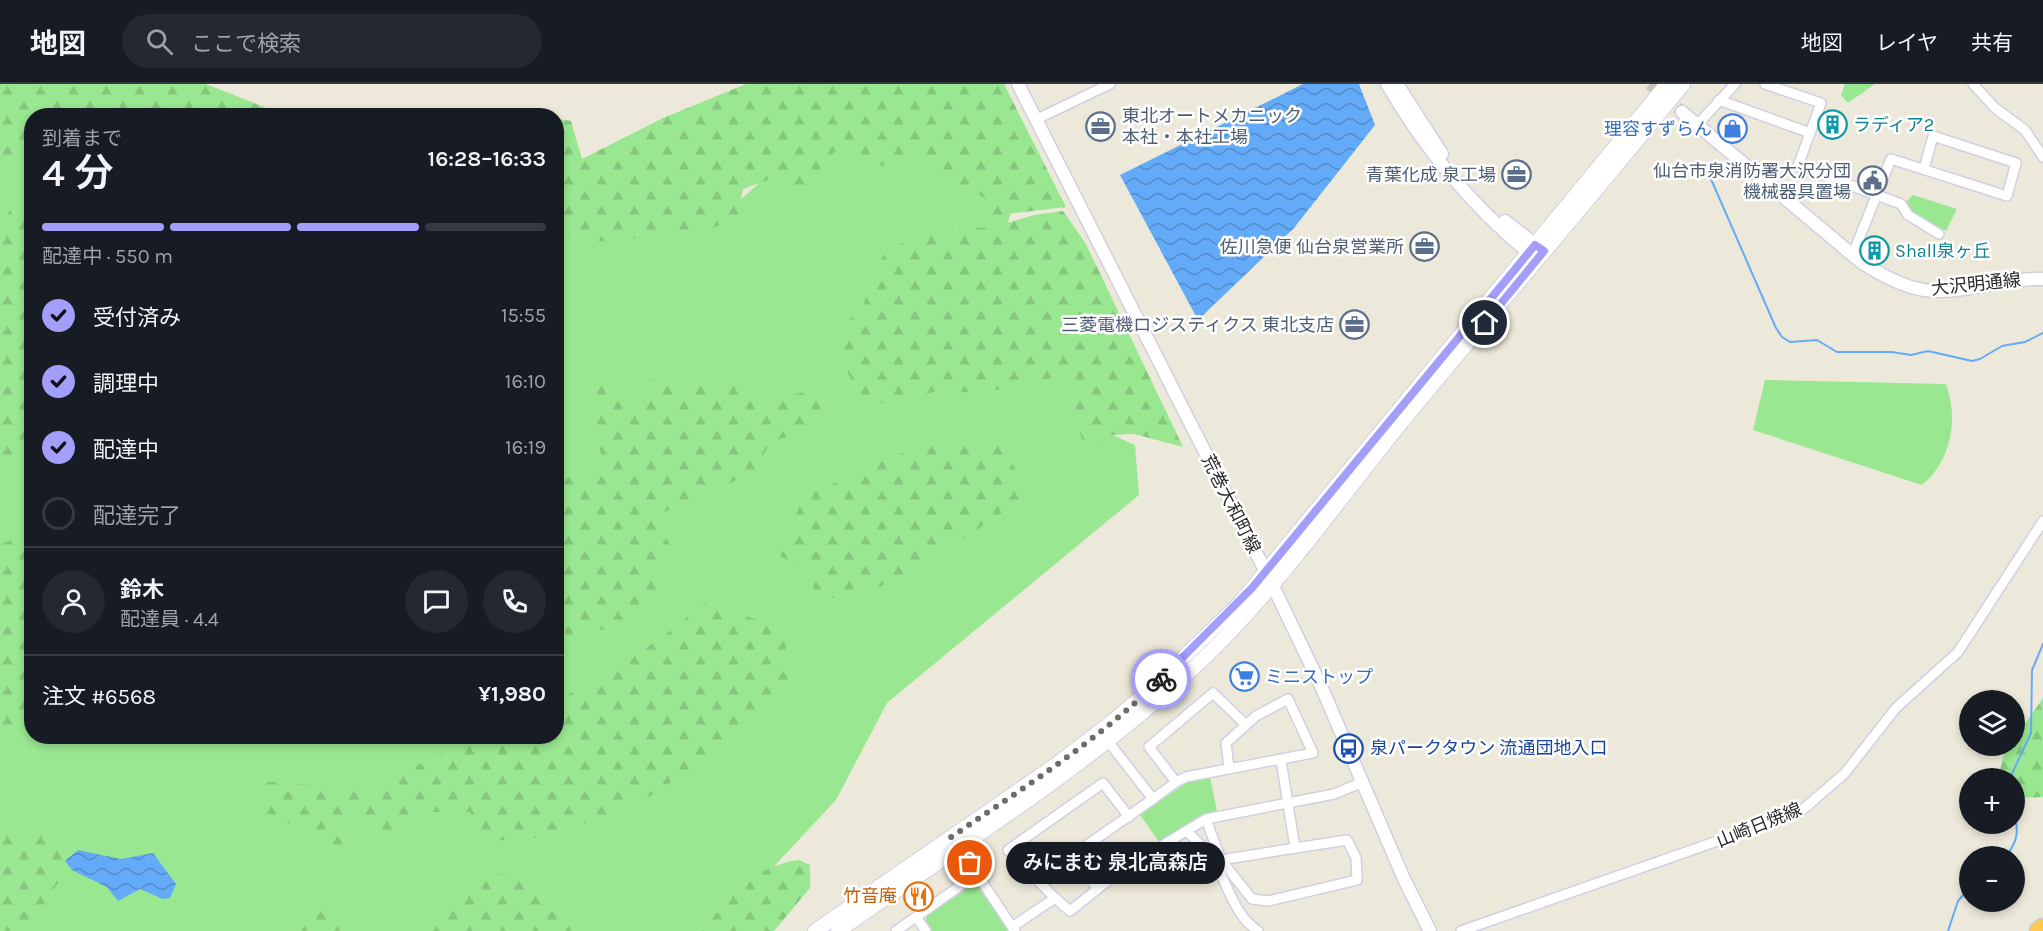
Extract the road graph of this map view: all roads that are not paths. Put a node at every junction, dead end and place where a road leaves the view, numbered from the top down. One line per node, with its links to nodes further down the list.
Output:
1 (1018, 84): 12 (street, 荒巻大和町線)
2 (1110, 84): 12 (street)
3 (1386, 84): 19 (street)
4 (1397, 84): 19 (street)
5 (1667, 84): 19 (main road)
6 (1683, 84): 19 (main road)
7 (1735, 84): 10 (street)
8 (1765, 84): 14 (street)
9 (1973, 84): 15 (street)
10 (1719, 100): 13 (street); 14 (street)
11 (1682, 112): 13 (street, 大沢明通線)
12 (1035, 120): 23 (street, 荒巻大和町線)
13 (1698, 124): 20 (street, 大沢明通線)
14 (1810, 133): 17 (street)
15 (2043, 157)
16 (1924, 169): 16 (street); 17 (street)
17 (1876, 196): 18 (street); 20 (street)
18 (1939, 234)
19 (1536, 252): 23 (main road)
20 (1853, 254): 21 (street, 大沢明通線)
21 (2043, 279)
22 (2043, 521): 50 (street, 山崎日焼線)
23 (1269, 578): 25 (main road); 29 (street, 荒巻大和町線); 35 (main road)
24 (1245, 724): 26 (street); 27 (street); 28 (street)
25 (1107, 740): 30 (street); 35 (main road)
26 (1281, 760): 27 (street); 31 (street)
27 (1229, 768): 28 (street)
28 (1176, 782): 30 (street)
29 (1364, 782): 31 (street); 49 (street, 荒巻大和町線)
30 (1153, 799): 32 (street)
31 (1288, 804): 33 (street); 36 (street)
32 (1129, 817): 39 (street); 40 (street)
33 (1206, 819): 34 (street); 37 (street)
34 (1187, 831): 39 (street); 48 (street)
35 (955, 842): 38 (street); 44 (main road); 45 (main road)
36 (1295, 848): 37 (street); 37 (street)
37 (1221, 860)
38 (977, 874): 41 (street); 43 (street)
39 (1097, 888): 40 (street)
40 (1055, 898): 43 (street)
41 (916, 916): 46 (street); 47 (street)
42 (2043, 928): 51 (highway)
43 (1014, 929)
44 (815, 931)
45 (838, 931)
46 (896, 931)
47 (926, 931)
48 (1258, 931)
49 (1430, 931)
50 (1461, 931)
51 (2038, 931)

